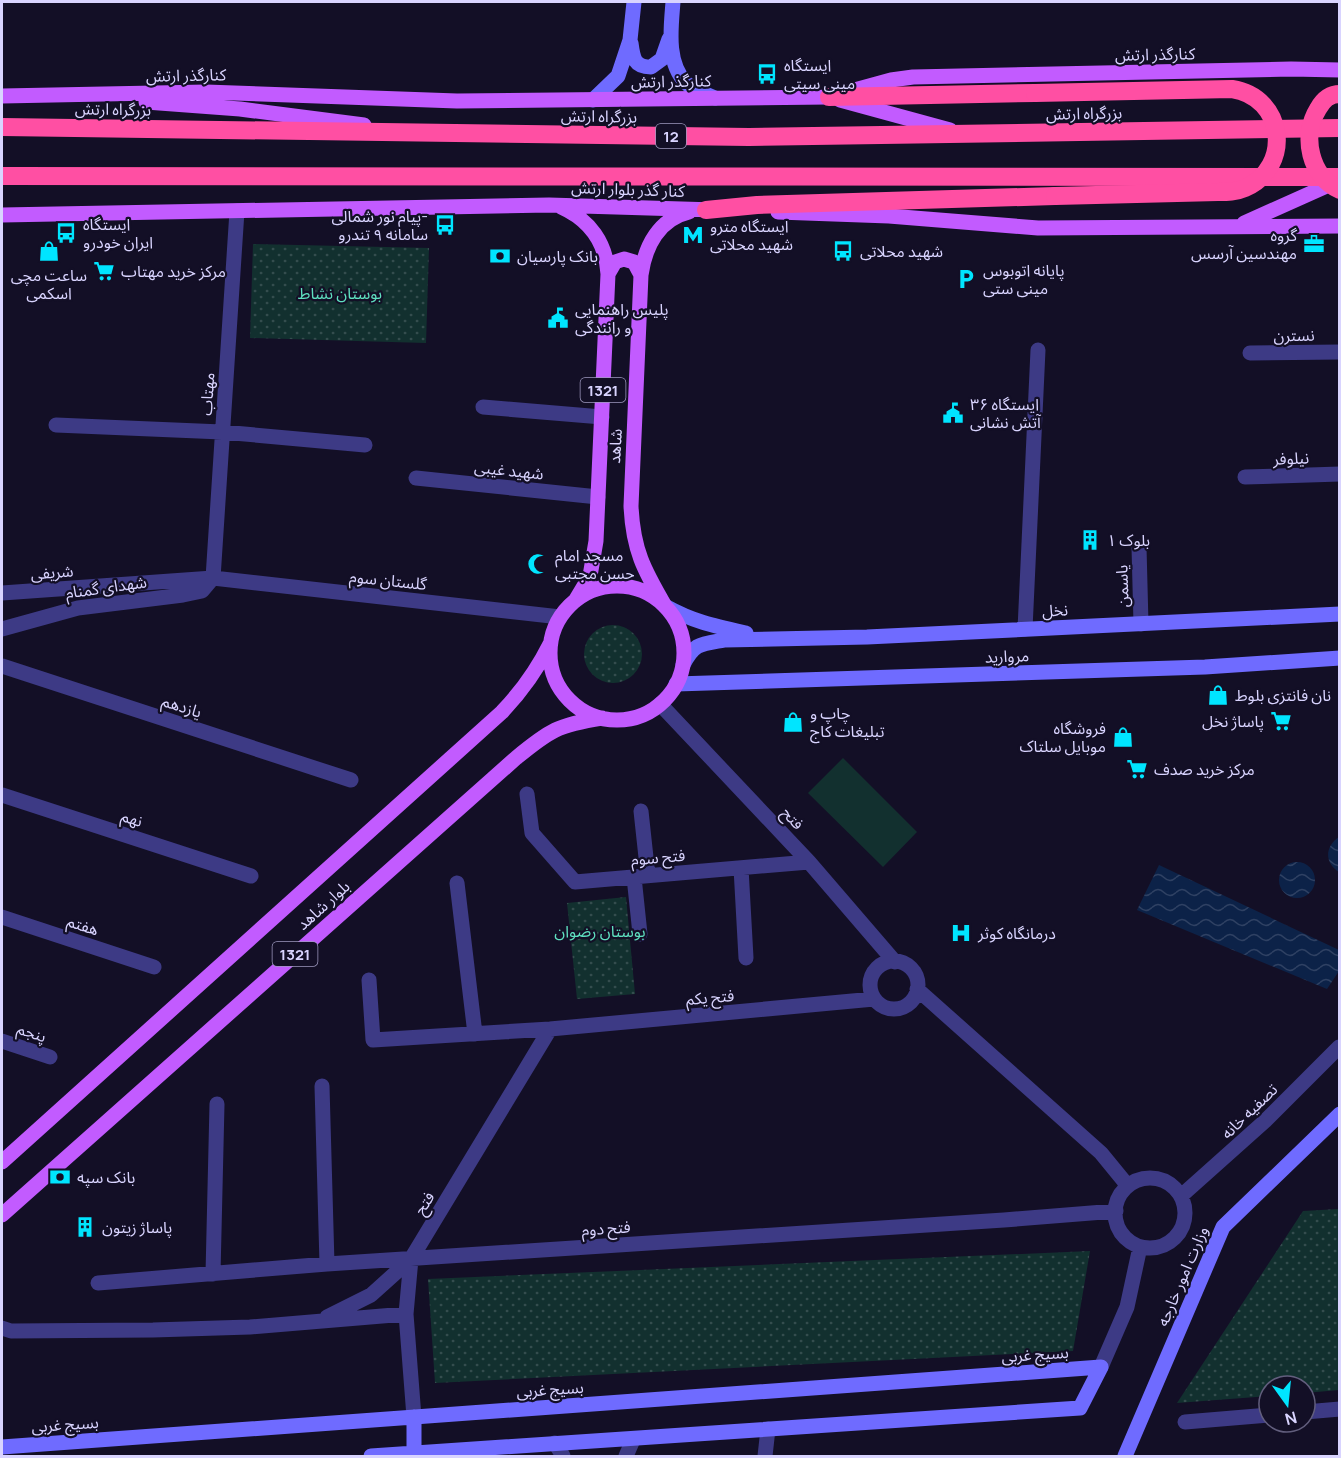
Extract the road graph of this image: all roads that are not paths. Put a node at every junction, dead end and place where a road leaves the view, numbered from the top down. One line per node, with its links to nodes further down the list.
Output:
1 (634, 2): 4 (main road)
2 (673, 2): 3 (main road)
3 (671, 33): 4 (main road); 10 (main road)
4 (630, 40): 11 (main road)
5 (1340, 70): 9 (main road, کنارگذر ارتش)
6 (1340, 94): 18 (highway, bridge)
7 (2, 96): 8 (main road, کنارگذر ارتش)
8 (70, 96): 11 (main road, کنارگذر ارتش); 14 (main road)
9 (829, 97): 10 (main road, کنارگذر ارتش); 15 (main road); 20 (highway, bridge)
10 (715, 98): 11 (main road, کنارگذر ارتش)
11 (593, 100)
12 (2, 127): 14 (highway, بزرگراه ارتش / 12)
13 (1340, 128): 15 (highway, بزرگراه ارتش / 12)
14 (429, 134): 15 (highway, بزرگراه ارتش / 12)
15 (965, 134)
16 (2, 177): 17 (highway)
17 (1340, 179): 23 (main road)
18 (1340, 190)
19 (549, 205): 20 (main road, کنار گذر بلوار ارتش); 21 (main road); 25 (main road, شاهد / 1321)
20 (706, 210): 23 (main road); 26 (main road, شاهد / 1321)
21 (237, 212): 22 (main road); 33 (street, مهتاب)
22 (2, 215)
23 (1239, 225): 24 (main road)
24 (1340, 226)
25 (608, 274): 26 (main road); 31 (main road, شاهد / 1321)
26 (641, 275): 43 (main road, شاهد / 1321)
27 (1038, 350): 48 (street)
28 (1340, 352): 29 (street, نسترن)
29 (1250, 353)
30 (483, 407): 31 (street)
31 (602, 417): 38 (main road, شاهد / 1321)
32 (56, 425): 33 (street)
33 (222, 432): 34 (street); 40 (street, مهتاب)
34 (365, 445)
35 (1340, 474): 36 (street, نیلوفر)
36 (1245, 477)
37 (416, 478): 38 (street, شهید غیبی)
38 (598, 497): 42 (main road, شاهد / 1321)
39 (1139, 547): 46 (street, یاسمن)
40 (213, 578): 41 (street, شریفی); 45 (street, گلستان سوم); 47 (street, شهدای گمنام)
41 (2, 593)
42 (574, 601): 43 (main road); 45 (main road)
43 (665, 606): 49 (main road); 52 (main road)
44 (1340, 614): 46 (main road, نخل)
45 (560, 617): 50 (main road)
46 (1142, 624): 48 (main road, نخل)
47 (2, 629)
48 (1025, 629): 49 (main road, نخل)
49 (772, 638): 52 (main road)
50 (550, 644): 56 (main road); 82 (main road, بلوار شاهد / 1321)
51 (1340, 658): 54 (main road, مروارید)
52 (683, 665): 54 (main road)
53 (2, 666): 57 (street, یازدهم)
54 (676, 684): 55 (main road)
55 (660, 704): 56 (main road); 61 (street, فتح)
56 (602, 718): 86 (main road, بلوار شاهد / 1321)
57 (351, 780)
58 (527, 794): 64 (street, فتح سوم)
59 (2, 795): 63 (street, نهم)
60 (641, 811): 64 (street)
61 (809, 862): 62 (street, فتح سوم); 69 (street, فتح)
62 (741, 868): 64 (street, فتح سوم); 68 (street)
63 (251, 876)
64 (641, 877): 67 (street)
65 (458, 883): 75 (street)
66 (2, 917): 70 (street, هفتم)
67 (640, 934)
68 (746, 958)
69 (895, 962): 72 (street); 73 (street)
70 (154, 967)
71 (369, 980): 75 (street, فتح یکم)
72 (917, 989): 73 (street); 83 (street)
73 (874, 999): 74 (street, فتح یکم)
74 (550, 1029): 75 (street, فتح یکم); 88 (street, فتح)
75 (475, 1034)
76 (2, 1041): 78 (street, پنجم)
77 (1339, 1047): 84 (street, تصفیه خانه)
78 (50, 1058)
79 (322, 1086): 89 (street)
80 (217, 1104): 90 (street)
81 (1340, 1114): 110 (main road, وزارت امور خارجه)
82 (2, 1162)
83 (1128, 1186): 84 (street); 85 (street)
84 (1181, 1197): 87 (street)
85 (1116, 1211): 87 (street); 88 (street, فتح دوم)
86 (2, 1215)
87 (1140, 1247): 95 (street)
88 (411, 1259): 89 (street, فتح دوم); 92 (street, فتح); 93 (street)
89 (327, 1264): 90 (street, فتح دوم)
90 (213, 1274): 91 (street, فتح دوم)
91 (98, 1283)
92 (406, 1314): 93 (street); 99 (street, فتح)
93 (319, 1321): 94 (street)
94 (2, 1328)
95 (1101, 1367): 99 (main road, بسیج غربی); 101 (main road)
96 (1340, 1409): 97 (street)
97 (1317, 1411)
98 (1257, 1416): 100 (street)
99 (414, 1417): 104 (main road, بسیج غربی); 105 (main road)
100 (1185, 1422)
101 (768, 1429): 102 (main road); 109 (street)
102 (633, 1440): 103 (main road); 108 (street)
103 (555, 1443): 105 (main road); 107 (street)
104 (2, 1447)
105 (415, 1455): 106 (main road)
106 (371, 1456)
107 (563, 1456)
108 (626, 1456)
109 (765, 1456)
110 (1125, 1456)

